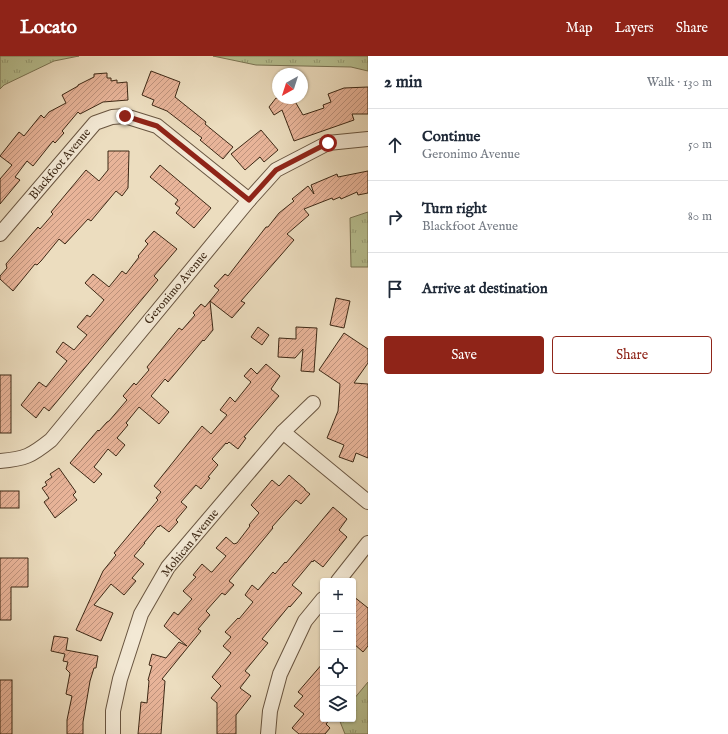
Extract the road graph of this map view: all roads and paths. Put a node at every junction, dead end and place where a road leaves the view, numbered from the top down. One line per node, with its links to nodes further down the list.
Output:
1 (368, 139): 2 (street, Geronimo Avenue)
2 (249, 200): 3 (street, Blackfoot Avenue); 6 (street, Geronimo Avenue)
3 (0, 234)
4 (313, 403): 5 (street, Mohican Avenue)
5 (283, 432): 7 (street); 11 (street, Mohican Avenue)
6 (0, 461)
7 (368, 502)
8 (368, 544): 9 (street)
9 (340, 578)
10 (320, 603): 12 (street)
11 (113, 734)
12 (268, 734)

